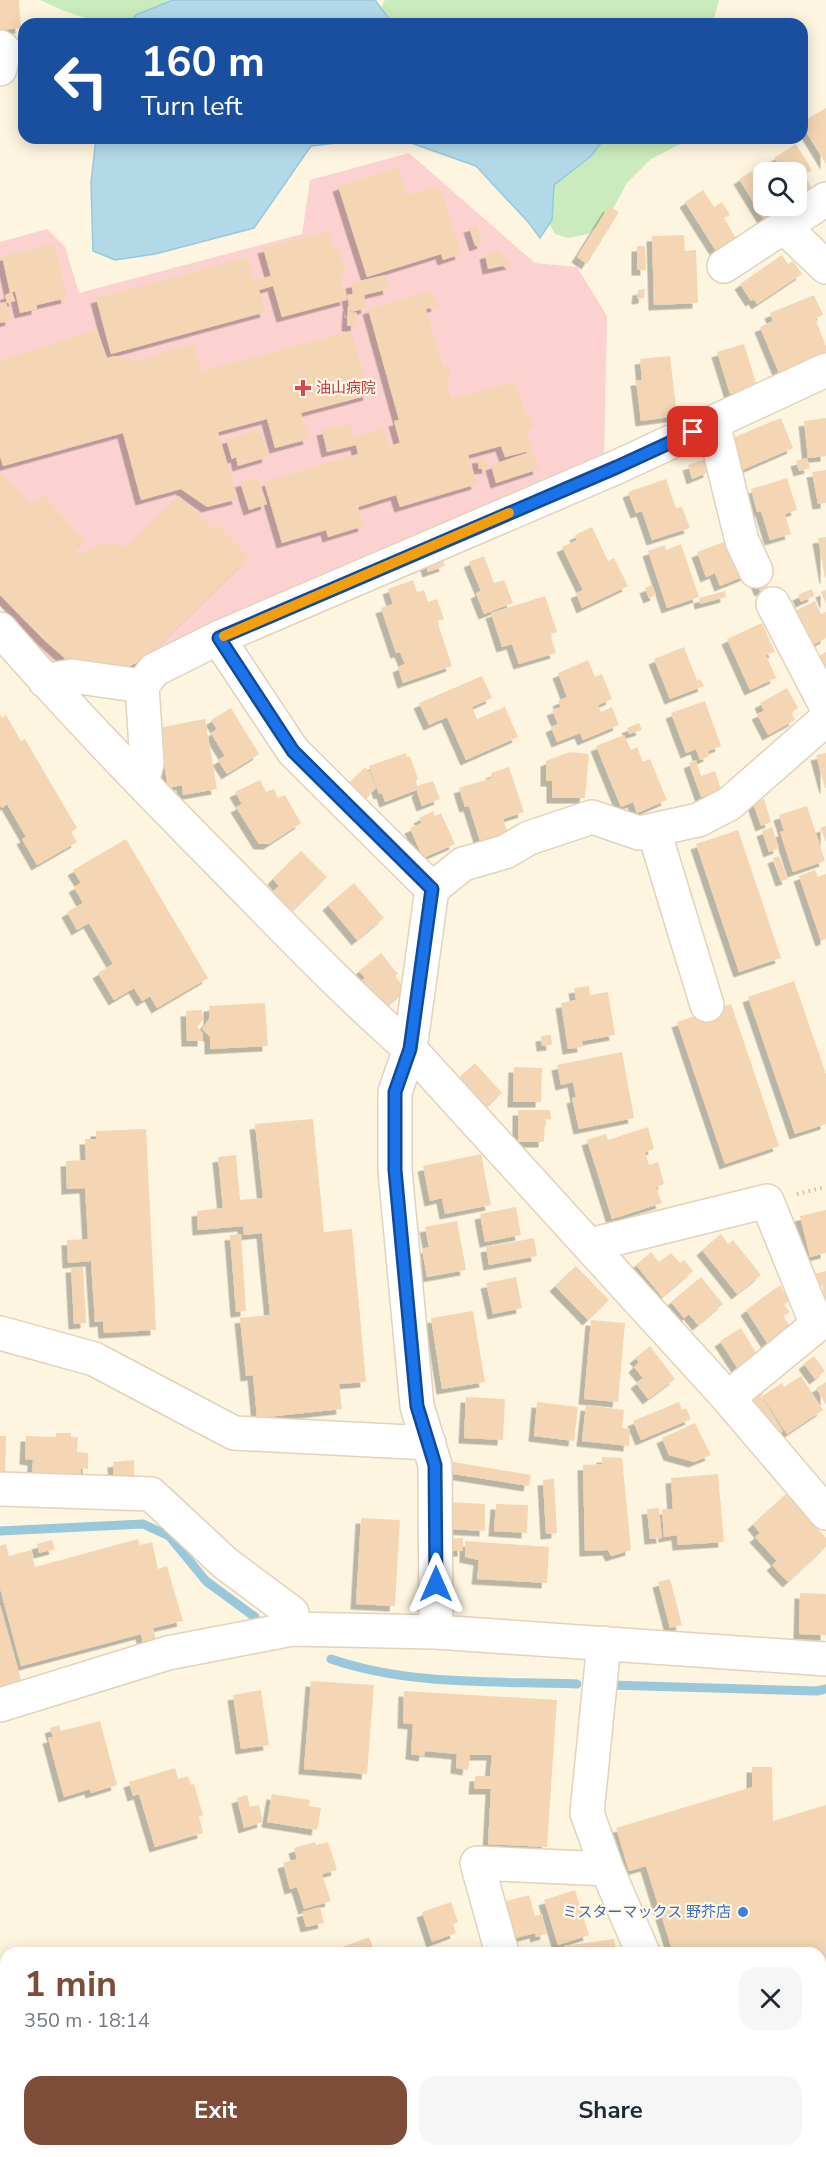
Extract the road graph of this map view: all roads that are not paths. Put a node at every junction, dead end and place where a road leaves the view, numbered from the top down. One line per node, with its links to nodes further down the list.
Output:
1 (0, 47): 2 (street)
2 (0, 69)
3 (826, 199): 4 (street)
4 (784, 227): 5 (street); 6 (street)
5 (724, 266)
6 (826, 267)
7 (826, 370): 8 (street)
8 (713, 423): 9 (street); 12 (street)
9 (756, 571)
10 (773, 604): 15 (street)
11 (0, 629): 13 (street)
12 (219, 638): 14 (street); 19 (street)
13 (45, 681): 14 (street); 17 (street)
14 (142, 686): 17 (street)
15 (826, 706)
16 (826, 719): 18 (street)
17 (142, 783): 21 (street)
18 (654, 831): 19 (street); 20 (street)
19 (432, 889): 21 (street)
20 (706, 1005)
21 (410, 1049): 22 (street); 25 (street)
22 (590, 1245): 24 (street); 24 (street)
23 (0, 1333): 25 (street)
24 (728, 1398): 27 (street)
25 (429, 1443): 29 (street)
26 (0, 1489): 28 (street)
27 (826, 1513)
28 (292, 1629): 29 (street); 32 (street)
29 (436, 1632): 30 (street)
30 (604, 1643): 31 (street); 33 (street)
31 (826, 1659)
32 (0, 1706)
33 (607, 1869): 34 (street); 35 (street)
34 (500, 1947)
35 (640, 1947)

